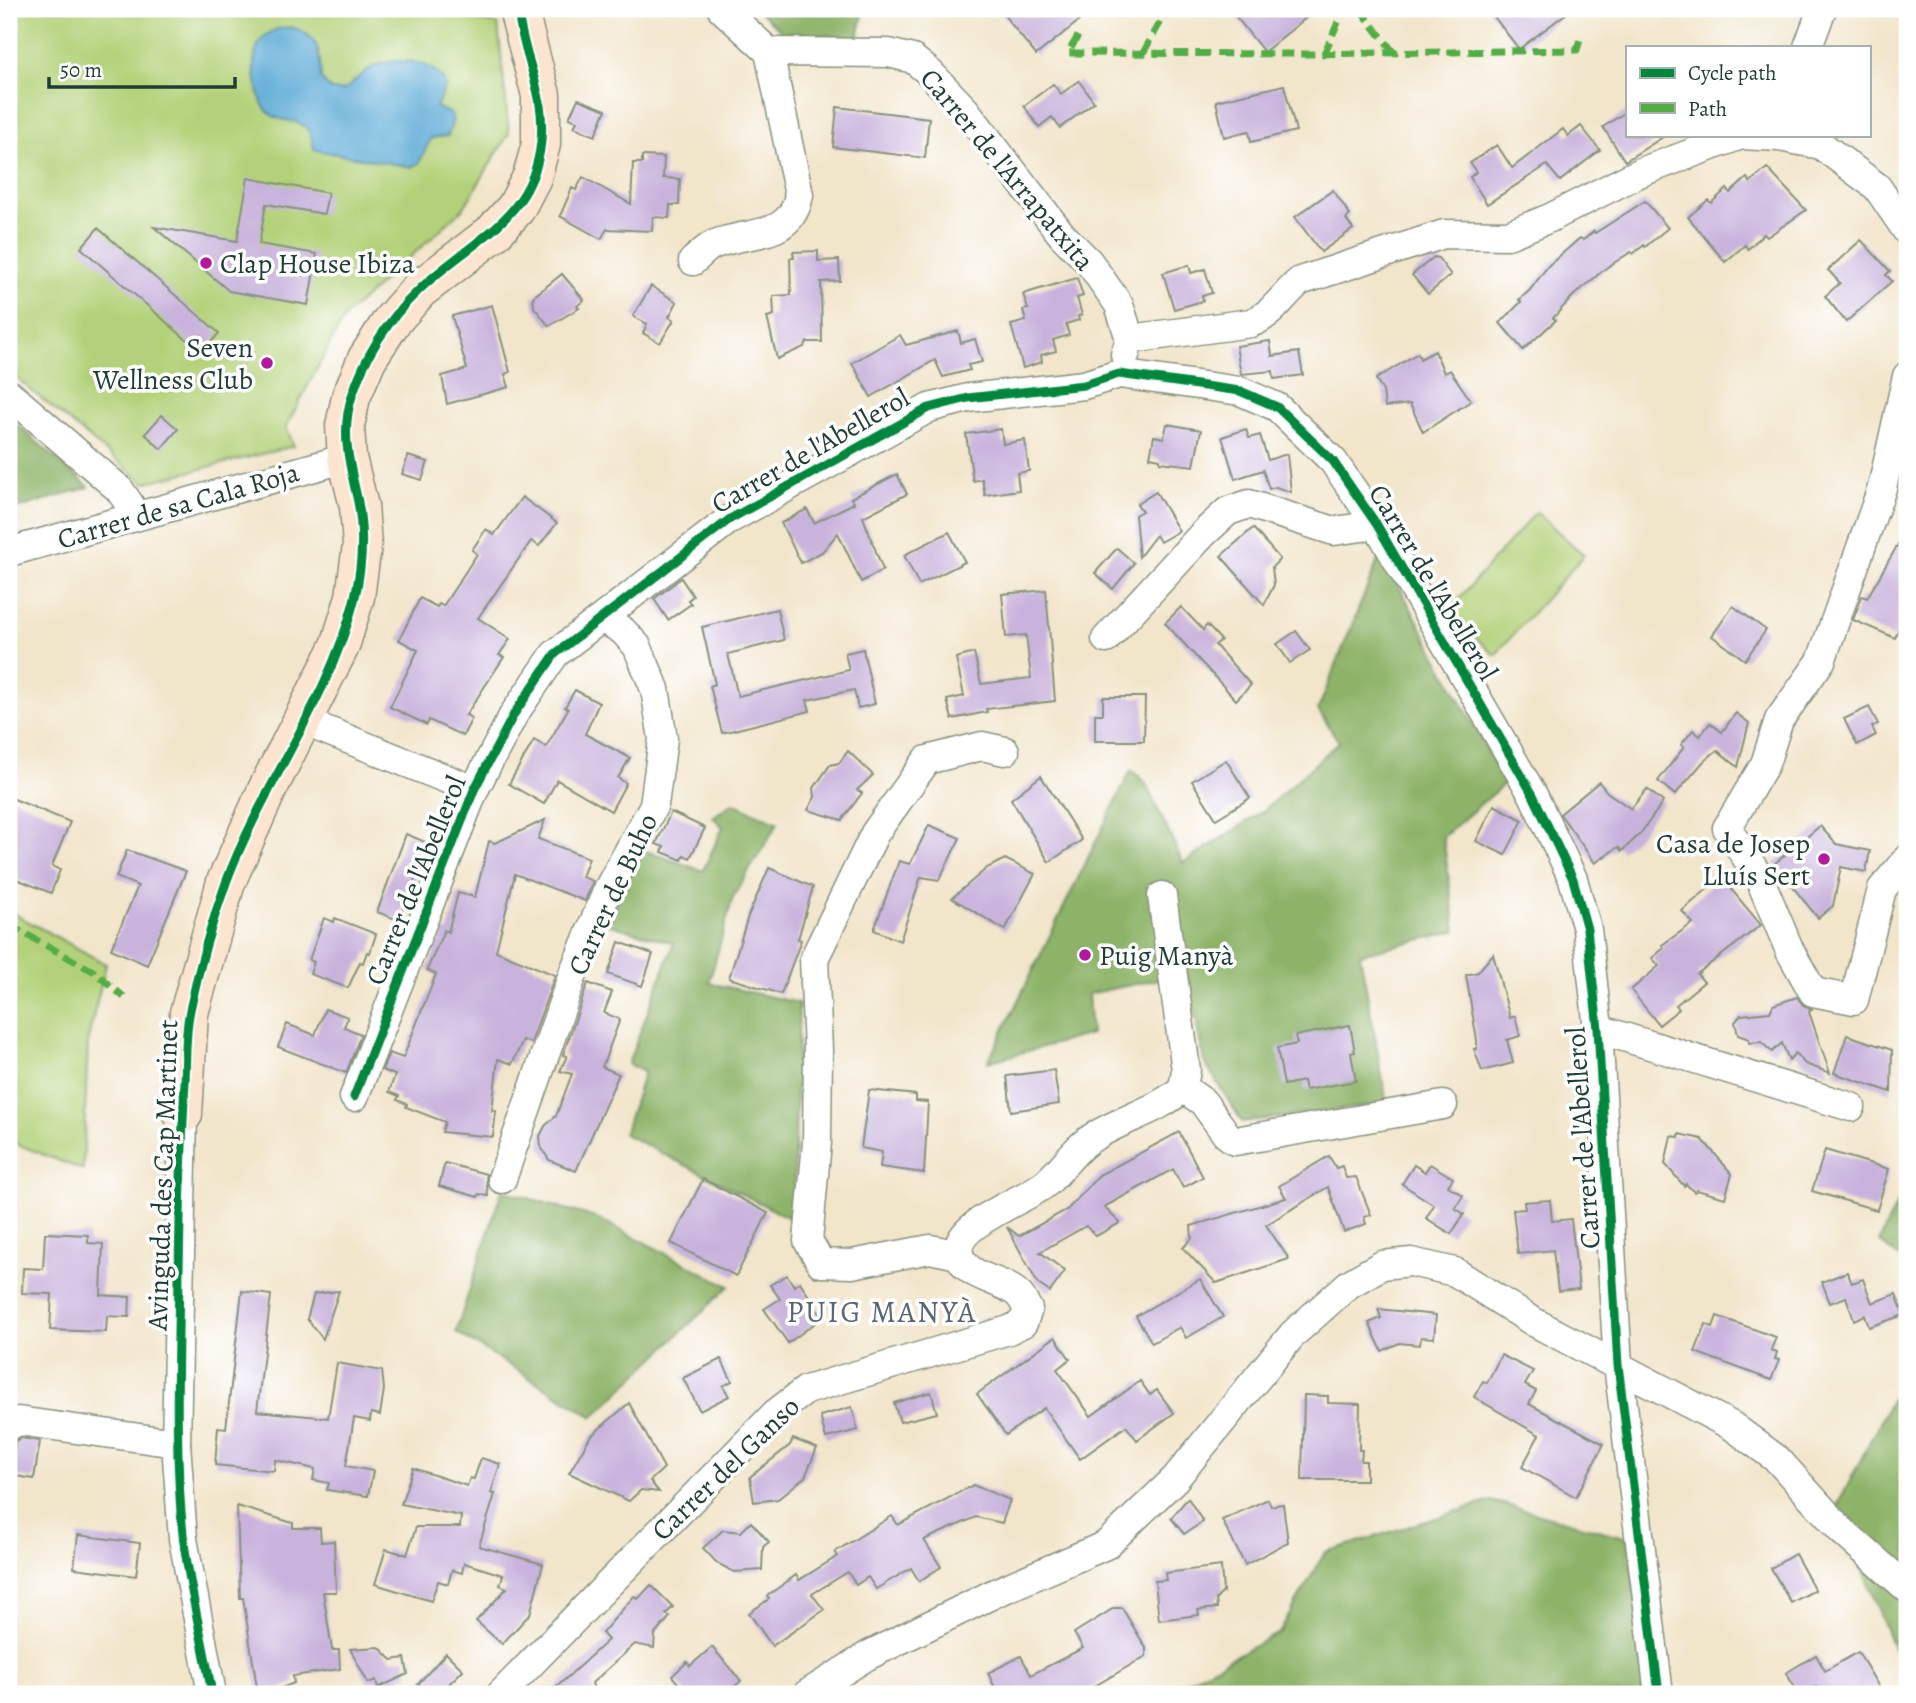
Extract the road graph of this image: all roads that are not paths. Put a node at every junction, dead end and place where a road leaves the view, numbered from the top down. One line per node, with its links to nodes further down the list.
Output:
1 (518, 9): 14 (street, Avinguda des Cap Martinet)
2 (722, 9): 5 (street)
3 (1822, 9): 4 (street)
4 (1808, 46)
5 (769, 52): 9 (street); 10 (street, Carrer de l'Arrapatxita)
6 (1738, 136): 10 (street)
7 (1760, 136): 8 (street)
8 (1907, 231)
9 (693, 261)
10 (1129, 339): 11 (street)
11 (1119, 374): 16 (street, Carrer de l'Abellerol); 18 (street, Carrer de l'Abellerol)
12 (1907, 376): 23 (street)
13 (9, 394): 15 (street)
14 (346, 458): 15 (street, Carrer de sa Cala Roja); 20 (street, Avinguda des Cap Martinet)
15 (132, 516): 17 (street, Carrer de sa Cala Roja)
16 (1377, 525): 19 (street); 25 (street, Carrer de l'Abellerol)
17 (9, 552)
18 (603, 619): 22 (street, Carrer de l'Abellerol); 31 (street, Carrer de Buho)
19 (1106, 639)
20 (303, 722): 22 (street, Carrer de l'Abellerol); 30 (street, Avinguda des Cap Martinet)
21 (1005, 751): 32 (street)
22 (474, 790): 27 (street, Carrer de l'Abellerol)
23 (1907, 859)
24 (1161, 896): 26 (street)
25 (1598, 1029): 29 (street, Carrer de l'Abellerol); 33 (street, Carrer de l'Abellerol)
26 (1183, 1088): 28 (street); 32 (street)
27 (354, 1097)
28 (1443, 1105)
29 (1851, 1107)
30 (183, 1114): 35 (street, Avinguda des Cap Martinet)
31 (502, 1179)
32 (960, 1255): 38 (street, Carrer del Ganso)
33 (1618, 1365): 36 (street); 39 (street); 40 (street, Carrer de l'Abellerol)
34 (9, 1426): 35 (street)
35 (176, 1443): 37 (street, Avinguda des Cap Martinet)
36 (1907, 1588)
37 (212, 1694)
38 (501, 1694)
39 (807, 1694)
40 (1659, 1694)

